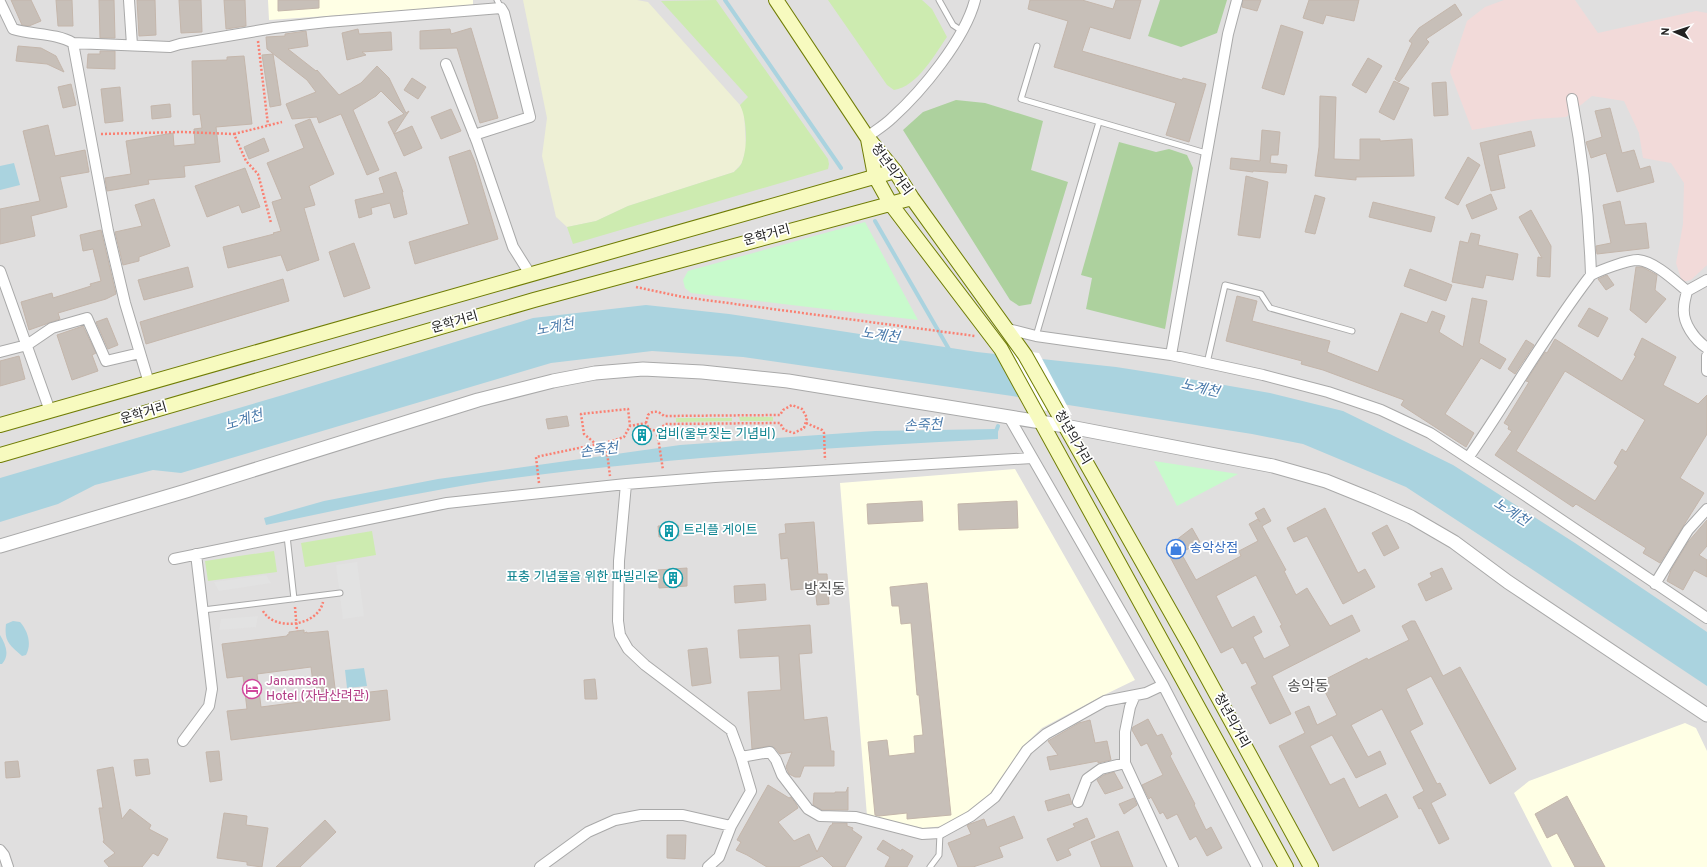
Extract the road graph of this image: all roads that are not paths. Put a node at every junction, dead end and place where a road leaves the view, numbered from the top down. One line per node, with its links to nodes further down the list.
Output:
1 (129, 0): 10 (street)
2 (776, 0): 16 (main road)
3 (939, 0): 8 (lane)
4 (975, 0): 8 (street)
5 (1237, 0): 17 (street)
6 (0, 2): 9 (street)
7 (499, 4): 10 (street); 15 (street)
8 (962, 31): 16 (street)
9 (73, 43): 10 (street); 33 (street)
10 (132, 45)
11 (1037, 46): 14 (lane)
12 (446, 64): 15 (street)
13 (1572, 98): 24 (street)
14 (1099, 122): 17 (lane); 29 (lane)
15 (474, 135): 23 (street)
16 (867, 137): 18 (main road, 청년의거리); 19 (main road, 청년의거리)
17 (1206, 153): 34 (street)
18 (895, 170): 19 (main road, 운학거리); 20 (main road, 청년의거리)
19 (875, 176): 21 (main road, 청년의거리); 23 (main road, 운학거리)
20 (912, 198): 21 (main road, 운학거리); 27 (main road, 청년의거리)
21 (890, 203): 41 (main road, 청년의거리); 44 (main road, 운학거리)
22 (0, 271): 30 (street)
23 (530, 274): 38 (main road, 운학거리)
24 (1591, 275): 26 (street); 46 (street)
25 (1707, 280): 26 (street)
26 (1687, 291): 31 (street)
27 (1008, 329): 29 (street); 43 (main road, 청년의거리)
28 (1352, 331): 36 (lane)
29 (1036, 336): 34 (street)
30 (27, 345): 32 (street); 33 (street); 39 (street)
31 (1707, 348)
32 (0, 352)
33 (140, 353): 38 (street)
34 (1171, 355): 36 (street)
35 (1707, 356): 37 (street)
36 (1207, 363): 46 (street)
37 (1707, 371)
38 (149, 383): 39 (main road, 운학거리)
39 (50, 411): 42 (main road, 운학거리)
40 (1009, 417): 41 (street); 45 (street); 50 (street)
41 (1041, 423): 43 (street); 74 (main road, 청년의거리)
42 (0, 425)
43 (1065, 426): 60 (street); 75 (main road, 청년의거리)
44 (0, 455)
45 (1032, 458): 47 (street); 58 (street)
46 (1468, 458): 53 (street)
47 (626, 484): 49 (street); 62 (street)
48 (1707, 509): 53 (street)
49 (287, 536): 51 (street); 55 (lane)
50 (0, 546)
51 (196, 554): 52 (street); 56 (street)
52 (174, 559)
53 (1655, 584): 57 (street)
54 (340, 593): 55 (lane)
55 (294, 599): 56 (lane)
56 (203, 610): 61 (street)
57 (1707, 618)
58 (1163, 685): 59 (street); 73 (street)
59 (1136, 695): 63 (street); 66 (street)
60 (1707, 715)
61 (183, 740)
62 (741, 757): 65 (street); 66 (street)
63 (1125, 763): 64 (street); 72 (street)
64 (1078, 802)
65 (731, 826): 69 (street); 70 (street)
66 (940, 833): 71 (lane)
67 (0, 850): 68 (street)
68 (8, 867)
69 (540, 867)
70 (708, 867)
71 (930, 867)
72 (1173, 867)
73 (1257, 867)
74 (1286, 867)
75 (1311, 867)

